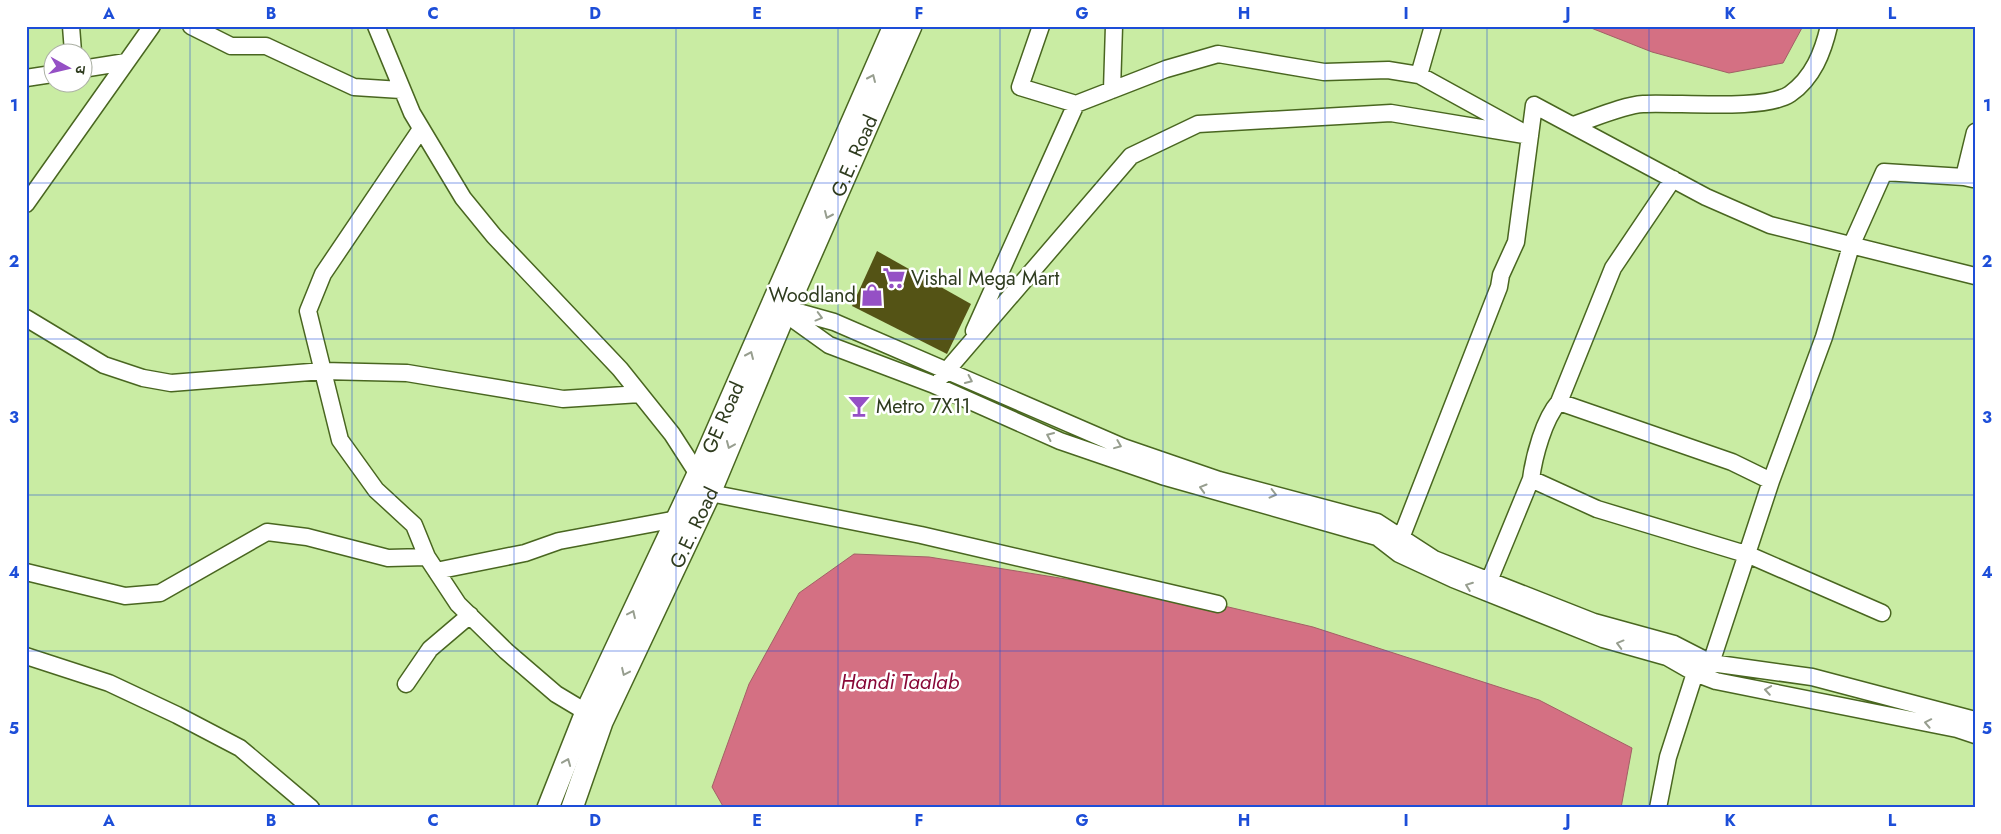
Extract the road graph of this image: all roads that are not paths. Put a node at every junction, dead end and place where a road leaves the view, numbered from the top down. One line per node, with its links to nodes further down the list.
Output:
1 (71, 26): 11 (street)
2 (152, 26): 12 (street)
3 (191, 26): 17 (street)
4 (376, 26): 17 (street)
5 (894, 26): 29 (main road, GE Road, one-way to 5)
6 (911, 26): 29 (main road, G.E. Road, one-way to 29)
7 (1041, 26): 19 (street)
8 (1114, 26): 18 (street)
9 (1433, 26): 14 (street)
10 (1829, 26): 20 (street)
11 (72, 42)
12 (126, 62): 13 (street); 26 (street)
13 (92, 67)
14 (1419, 75): 18 (street); 23 (street)
15 (42, 76): 16 (street)
16 (26, 78)
17 (402, 90): 21 (street)
18 (1112, 90): 19 (street)
19 (1076, 104): 31 (street)
20 (1573, 125): 23 (street); 24 (street)
21 (421, 129): 32 (street); 35 (street)
22 (1975, 132): 25 (street)
23 (1530, 136): 31 (street); 42 (street)
24 (1673, 179): 27 (street); 36 (street)
25 (1969, 179): 27 (street)
26 (26, 204)
27 (1851, 246): 28 (street); 39 (street)
28 (1975, 276)
29 (781, 309): 33 (street, one-way to 33); 34 (street); 37 (main road, GE Road, one-way to 29); 40 (main road, G.E. Road, one-way to 40)
30 (26, 318): 32 (street)
31 (967, 346): 33 (street)
32 (323, 370): 35 (street); 44 (street)
33 (948, 370): 34 (street); 42 (street, one-way to 42)
34 (932, 384): 42 (street, one-way to 34)
35 (640, 394): 37 (street)
36 (1559, 402): 38 (street); 39 (street)
37 (697, 476): 40 (street); 41 (main road, GE Road)
38 (1530, 479): 43 (street); 46 (street)
39 (1771, 482): 43 (street)
40 (710, 493): 47 (street); 54 (main road, G.E. Road, one-way to 54)
41 (677, 519): 44 (street); 54 (main road, GE Road, one-way to 41)
42 (1400, 546): 46 (street); 52 (street, one-way to 42)
43 (1749, 555): 48 (street); 51 (street)
44 (432, 564): 45 (street); 49 (street)
45 (26, 572)
46 (1489, 580): 51 (street)
47 (1218, 604)
48 (1882, 613)
49 (470, 615): 53 (street); 54 (street)
50 (26, 656): 57 (street)
51 (1711, 663): 52 (street); 55 (street)
52 (1695, 672): 56 (street, one-way to 52); 60 (street)
53 (406, 684)
54 (594, 717): 58 (main road, GE Road, one-way to 54); 59 (main road, G.E. Road)
55 (1975, 720)
56 (1975, 734)
57 (311, 808)
58 (548, 808)
59 (572, 808)
60 (1658, 808)

